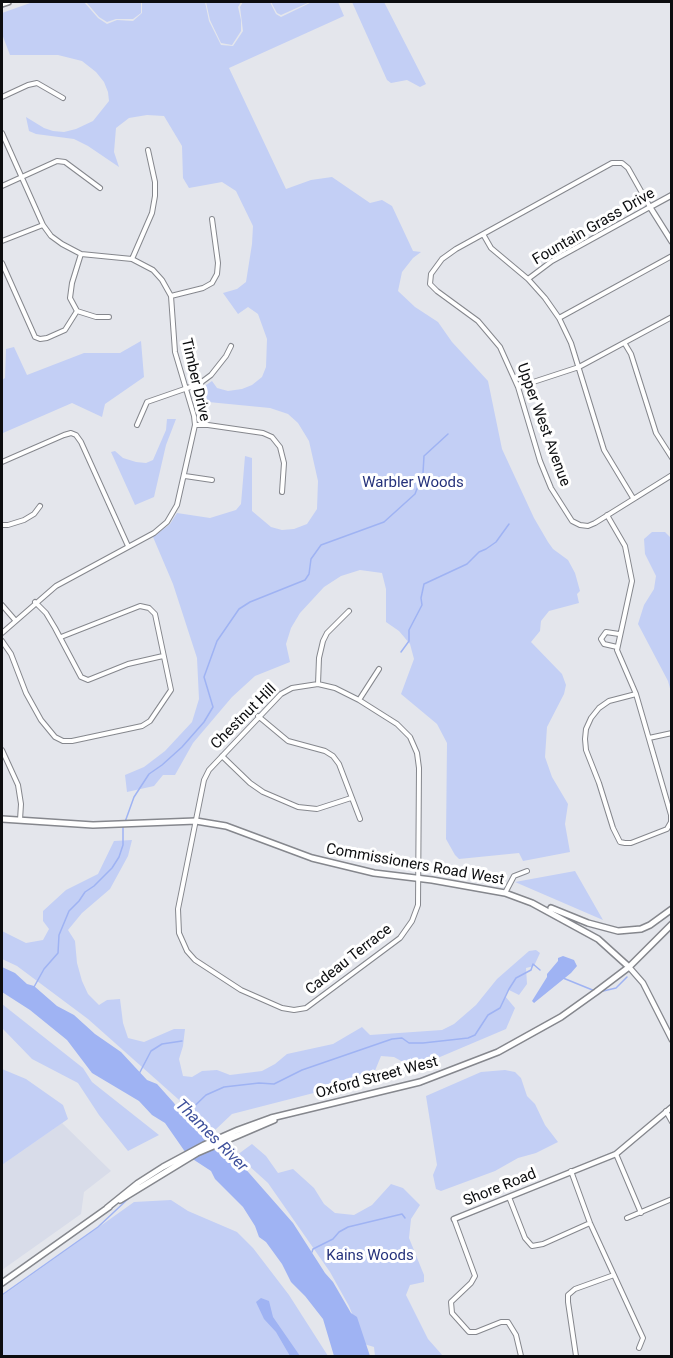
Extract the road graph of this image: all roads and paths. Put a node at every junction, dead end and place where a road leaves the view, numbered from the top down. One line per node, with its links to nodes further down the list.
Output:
1 (8, 2): 2 (main road)
2 (2, 4)
3 (2, 97): 4 (street)
4 (63, 98)
5 (2, 133): 7 (street)
6 (147, 150): 19 (street)
7 (21, 177): 8 (street); 9 (street); 13 (street)
8 (2, 186)
9 (100, 188)
10 (672, 195): 11 (street, Fountain Grass Drive)
11 (650, 207): 14 (street, Upper West Avenue); 16 (street); 21 (street, Fountain Grass Drive)
12 (212, 219): 22 (street)
13 (43, 225): 15 (street); 17 (street)
14 (483, 234): 21 (street); 30 (street, Upper West Avenue)
15 (2, 241)
16 (672, 242)
17 (81, 254): 19 (street); 23 (street)
18 (672, 256): 26 (street)
19 (132, 259): 22 (street)
20 (2, 263): 23 (street)
21 (528, 279): 26 (street)
22 (171, 296): 31 (street, Timber Drive)
23 (77, 311): 24 (street)
24 (109, 317)
25 (672, 317): 27 (street)
26 (560, 318): 29 (street)
27 (625, 344): 29 (street); 34 (street)
28 (231, 346): 31 (street)
29 (579, 368): 30 (street); 40 (street)
30 (518, 387): 42 (street, Upper West Avenue)
31 (186, 389): 32 (street, Timber Drive); 33 (street)
32 (195, 425): 37 (street, Timber Drive); 39 (street)
33 (137, 426)
34 (672, 458)
35 (2, 462): 44 (street)
36 (672, 475): 40 (street, Upper West Avenue)
37 (185, 476): 38 (street); 44 (street, Timber Drive)
38 (212, 480)
39 (282, 492)
40 (633, 498): 42 (street, Upper West Avenue)
41 (40, 506): 43 (street)
42 (607, 515): 50 (street)
43 (2, 525)
44 (128, 546): 45 (street, Timber Drive)
45 (35, 602): 48 (street, Timber Drive); 51 (street)
46 (2, 605): 48 (street)
47 (349, 611): 56 (street)
48 (15, 621): 49 (street, Timber Drive)
49 (2, 633)
50 (619, 634): 53 (street); 53 (street)
51 (61, 637): 54 (street); 54 (street)
52 (2, 641): 54 (street)
53 (617, 648): 57 (street)
54 (163, 656)
55 (379, 669): 58 (street)
56 (318, 684): 58 (street, Chestnut Hill); 59 (street, Chestnut Hill)
57 (636, 694): 61 (street); 61 (street)
58 (359, 700): 70 (street, Chestnut Hill)
59 (258, 716): 63 (street, Chestnut Hill); 64 (street)
60 (672, 733): 61 (street)
61 (649, 738)
62 (2, 750): 67 (street)
63 (222, 756): 64 (street); 68 (street, Chestnut Hill)
64 (351, 798): 66 (street)
65 (2, 819): 67 (main road, Commissioners Road West)
66 (360, 819)
67 (20, 820): 68 (main road, Commissioners Road West)
68 (196, 821): 70 (main road, Commissioners Road West); 70 (street, Cadeau Terrace)
69 (527, 871): 71 (street)
70 (418, 878): 71 (main road, Commissioners Road West)
71 (505, 893): 72 (main road, Commissioners Road West)
72 (532, 903): 73 (main road); 75 (main road, Commissioners Road West)
73 (672, 909)
74 (672, 924): 75 (main road, Oxford Street West)
75 (629, 967): 76 (street); 90 (main road, Oxford Street West)
76 (669, 1027): 77 (street)
77 (672, 1040)
78 (672, 1107): 79 (street, Shore Road)
79 (665, 1111): 80 (street); 81 (street, Shore Road)
80 (672, 1122)
81 (616, 1154): 82 (street, Shore Road); 85 (street)
82 (571, 1171): 83 (street, Shore Road); 88 (street)
83 (508, 1197): 87 (street, Shore Road); 88 (street)
84 (672, 1199): 85 (street)
85 (641, 1213): 86 (street)
86 (627, 1218)
87 (454, 1219): 92 (street, Shore Road)
88 (590, 1223): 89 (street)
89 (614, 1275): 91 (street); 93 (street)
90 (2, 1283)
91 (639, 1348)
92 (521, 1356)
93 (576, 1356)

